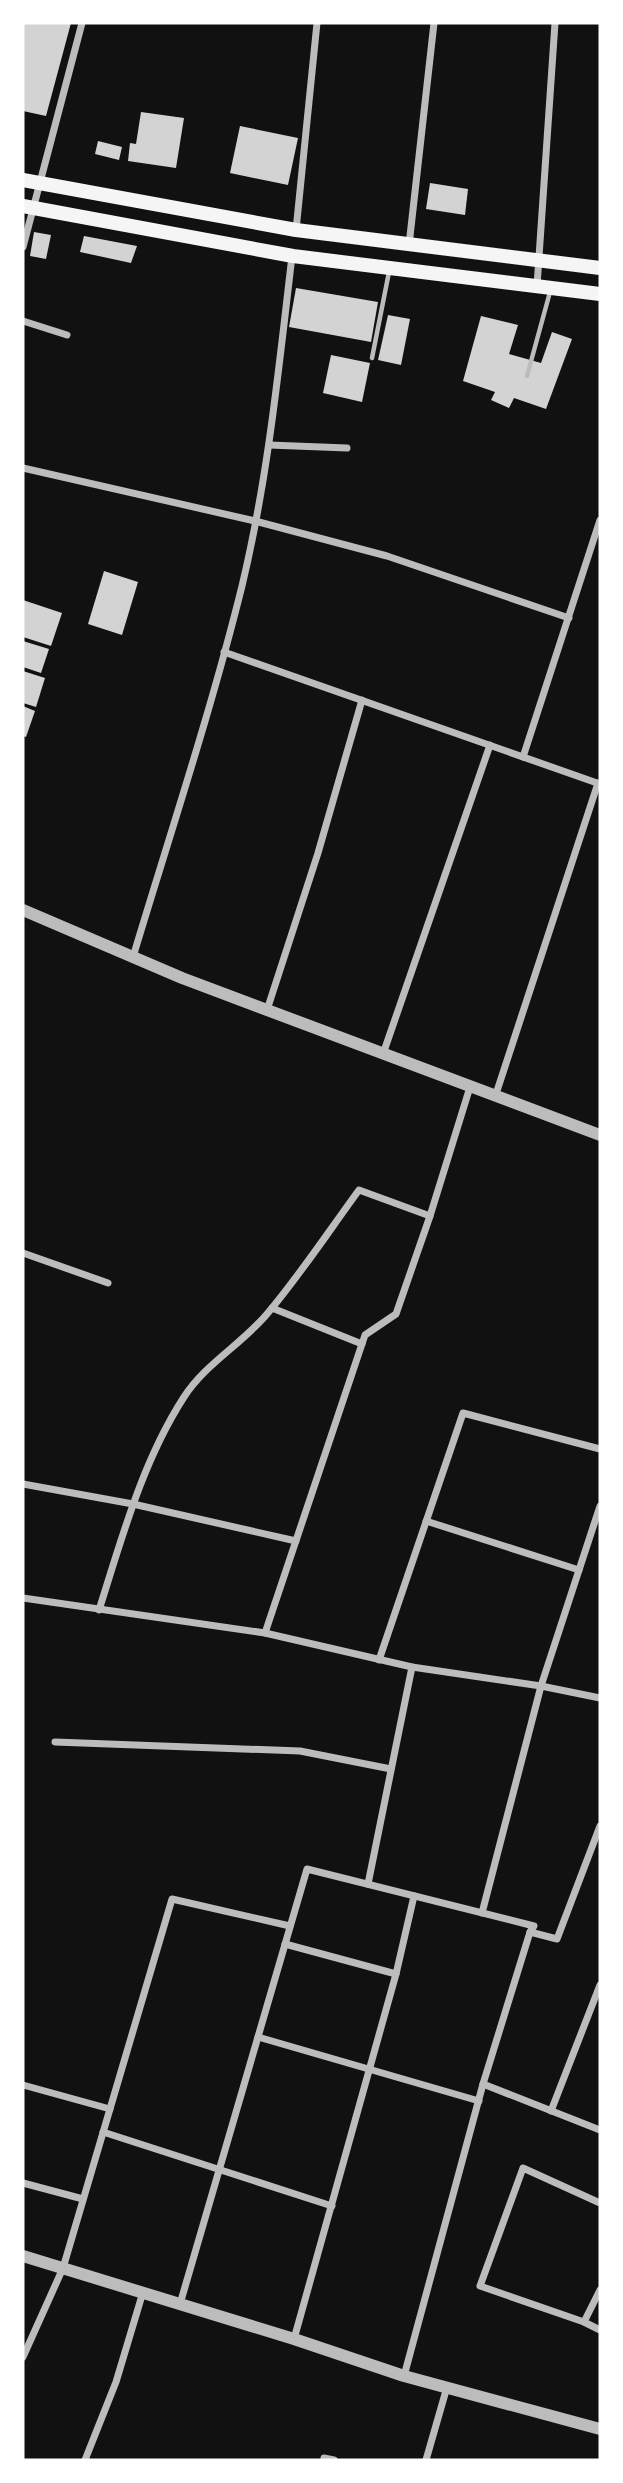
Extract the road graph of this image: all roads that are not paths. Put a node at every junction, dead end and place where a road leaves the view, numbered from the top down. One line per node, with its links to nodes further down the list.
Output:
1 (82, 23): 6 (street)
2 (317, 23): 10 (street)
3 (434, 23): 12 (street)
4 (555, 23): 15 (street)
5 (23, 180): 6 (main road)
6 (38, 183): 7 (main road); 8 (street)
7 (105, 195): 9 (main road); 10 (main road)
8 (28, 207): 9 (main road); 13 (street)
9 (98, 220): 14 (main road)
10 (296, 230): 11 (main road)
11 (349, 238): 12 (main road); 16 (main road)
12 (409, 245): 15 (main road)
13 (23, 247)
14 (292, 256): 16 (main road); 25 (street)
15 (540, 261): 18 (main road); 19 (street)
16 (346, 262): 17 (main road)
17 (390, 268): 19 (main road); 23 (lane)
18 (600, 268): 20 (main road)
19 (544, 287): 20 (main road); 24 (lane)
20 (598, 293)
21 (23, 321): 22 (street)
22 (67, 335)
23 (372, 358)
24 (527, 376)
25 (269, 445): 26 (street); 29 (street)
26 (347, 448)
27 (23, 468): 29 (street)
28 (600, 520): 30 (street)
29 (255, 521): 30 (street); 31 (street)
30 (569, 618): 34 (street)
31 (224, 652): 32 (street); 37 (street)
32 (362, 700): 33 (street); 38 (street)
33 (490, 745): 34 (street); 39 (street)
34 (523, 757): 35 (street)
35 (599, 784): 41 (street)
36 (23, 910): 37 (street)
37 (133, 957): 38 (street)
38 (267, 1010): 39 (street)
39 (383, 1055): 40 (street)
40 (470, 1087): 41 (street); 43 (street)
41 (495, 1097): 42 (street)
42 (600, 1135)
43 (430, 1216): 46 (street); 47 (street)
44 (23, 1253): 45 (street)
45 (108, 1283)
46 (272, 1307): 47 (street); 50 (street)
47 (362, 1344): 53 (street)
48 (600, 1448): 52 (street)
49 (23, 1484): 50 (street)
50 (133, 1504): 53 (street); 56 (street)
51 (600, 1506): 54 (street)
52 (426, 1521): 54 (street); 58 (street)
53 (296, 1541): 57 (street)
54 (579, 1570): 60 (street)
55 (23, 1598): 56 (street)
56 (99, 1610): 57 (street)
57 (265, 1633): 58 (street)
58 (379, 1660): 59 (street)
59 (412, 1667): 60 (street); 63 (street)
60 (541, 1686): 61 (street); 67 (street)
61 (600, 1698)
62 (55, 1742): 63 (street)
63 (391, 1769): 65 (street)
64 (600, 1826): 69 (street)
65 (368, 1884): 66 (street); 68 (street)
66 (414, 1896): 67 (street); 71 (street)
67 (482, 1913): 69 (street)
68 (290, 1926): 70 (street); 79 (street)
69 (530, 1932): 76 (street)
70 (285, 1944): 71 (street); 74 (street)
71 (396, 1974): 75 (street)
72 (600, 1985): 73 (street)
73 (598, 1996): 80 (street)
74 (258, 2037): 75 (street); 83 (street)
75 (370, 2070): 78 (street); 87 (street)
76 (483, 2084): 78 (street); 80 (street)
77 (23, 2085): 79 (street)
78 (479, 2101): 97 (street)
79 (110, 2109): 82 (street)
80 (551, 2111): 81 (street)
81 (600, 2130)
82 (103, 2132): 83 (street); 85 (street)
83 (220, 2169): 87 (street); 92 (street)
84 (23, 2183): 85 (street)
85 (83, 2199): 89 (street)
86 (600, 2203): 93 (street)
87 (332, 2206): 95 (street)
88 (23, 2256): 89 (street)
89 (63, 2268): 91 (street); 96 (street)
90 (600, 2290): 93 (street)
91 (143, 2292): 92 (street); 101 (street)
92 (180, 2304): 95 (street)
93 (584, 2322): 94 (street)
94 (600, 2330)
95 (294, 2339): 97 (street)
96 (23, 2357)
97 (404, 2376): 98 (street)
98 (447, 2387): 99 (street); 103 (street)
99 (600, 2429)
100 (324, 2458): 102 (street)
101 (85, 2460)
102 (334, 2460)
103 (426, 2460)

